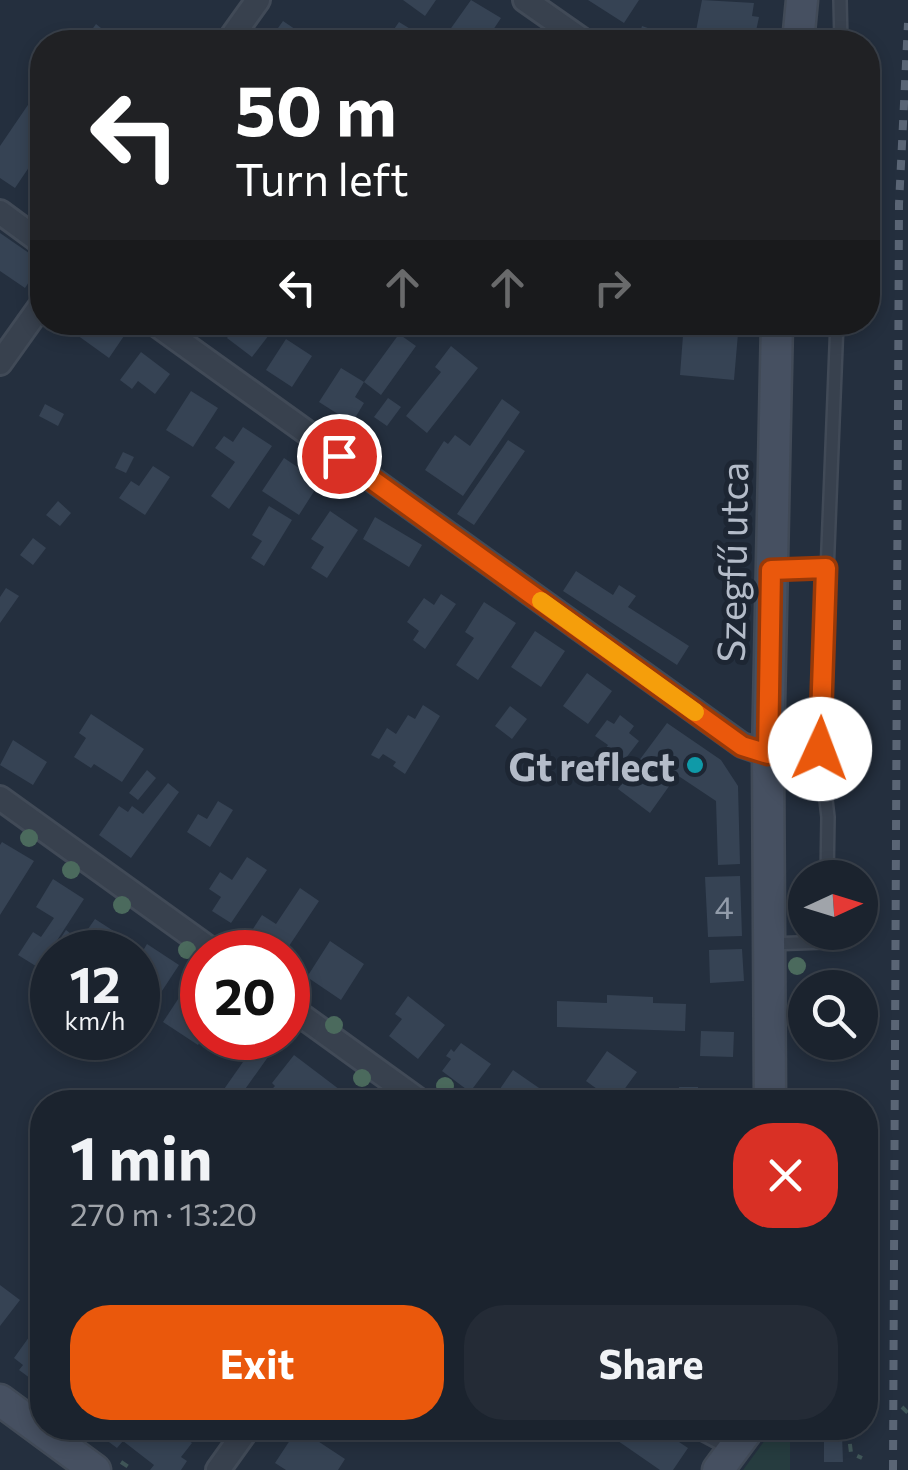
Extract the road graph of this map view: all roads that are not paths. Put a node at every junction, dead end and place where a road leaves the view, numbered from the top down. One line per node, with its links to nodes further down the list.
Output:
1 (258, 0): 5 (street)
2 (525, 0): 6 (street)
3 (802, 0): 7 (street)
4 (840, 0): 8 (lane)
5 (237, 30)
6 (567, 30)
7 (799, 30)
8 (841, 30)
9 (0, 212): 10 (street)
10 (30, 233)
11 (30, 321): 15 (street)
12 (171, 335): 18 (street)
13 (777, 335): 17 (street, Szegfű utca)
14 (836, 335): 16 (lane)
15 (0, 363)
16 (826, 568): 17 (lane); 20 (lane)
17 (771, 570): 18 (street, Szegfű utca)
18 (768, 754): 23 (street, Szegfű utca)
19 (0, 798): 21 (street)
20 (827, 860)
21 (183, 930)
22 (788, 943): 23 (lane)
23 (769, 944): 26 (street, Szegfű utca)
24 (310, 1022): 25 (street)
25 (405, 1090)
26 (770, 1090)
27 (0, 1400): 28 (street)
28 (30, 1422)
29 (54, 1440): 31 (street)
30 (239, 1440): 32 (street)
31 (95, 1470)
32 (218, 1470)

